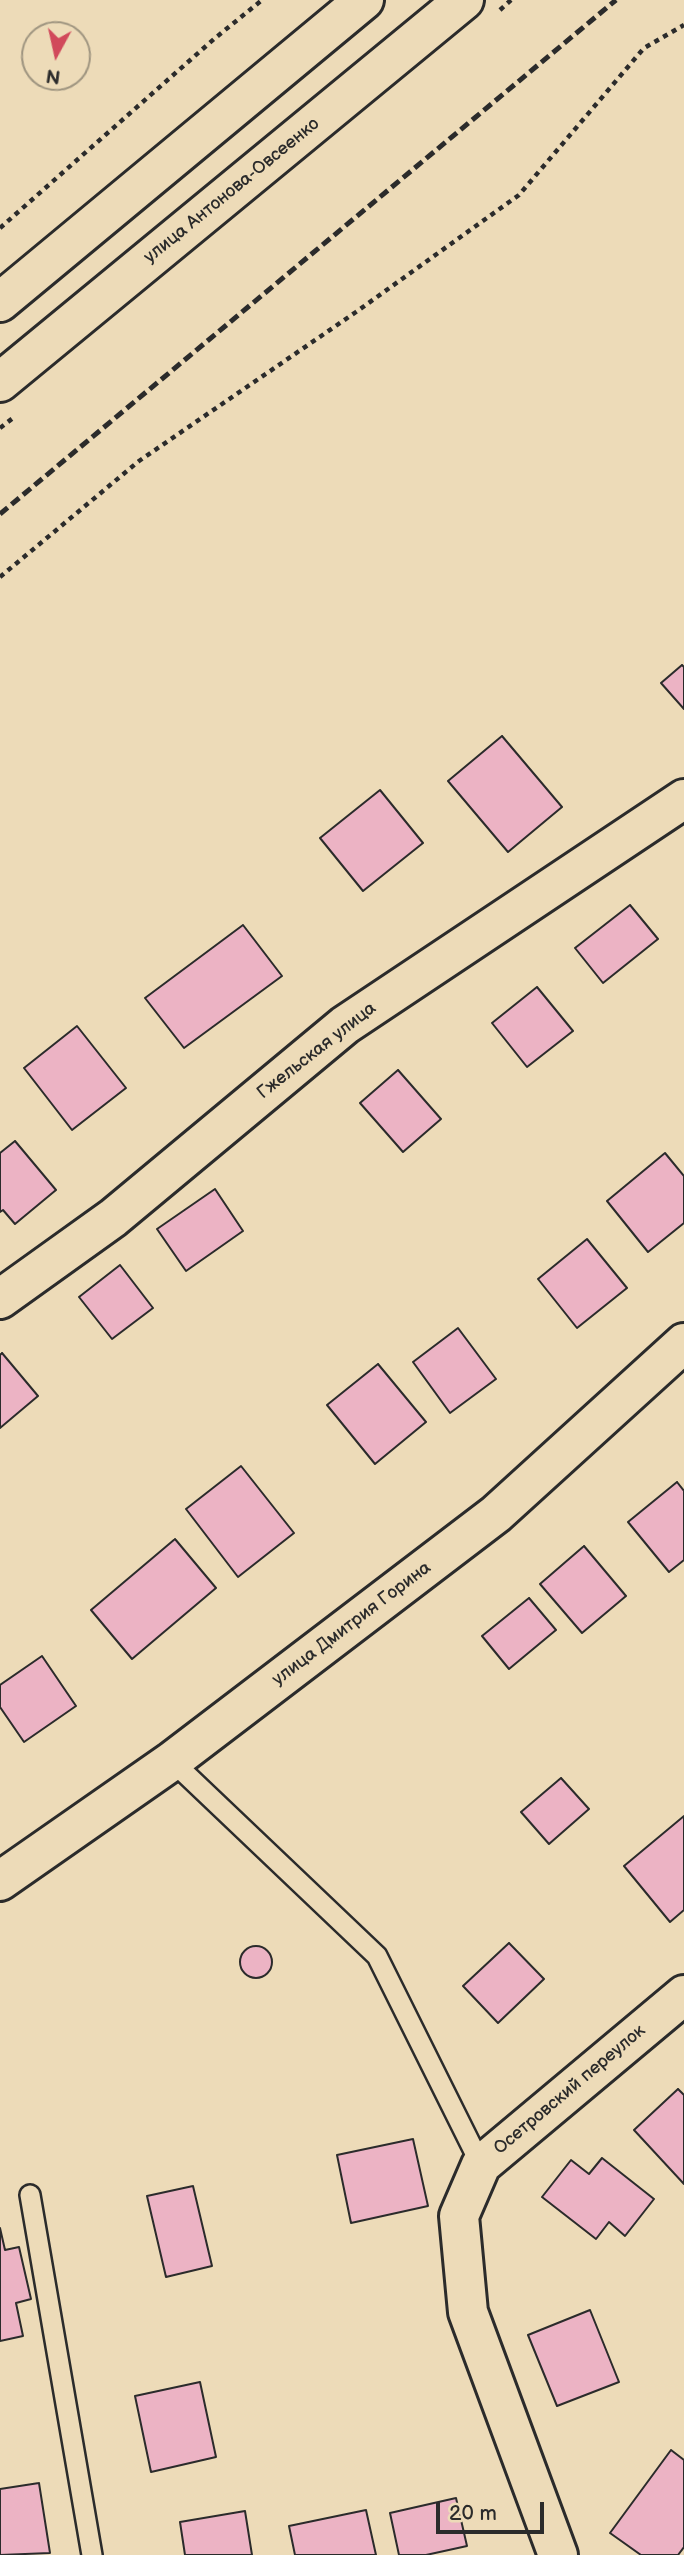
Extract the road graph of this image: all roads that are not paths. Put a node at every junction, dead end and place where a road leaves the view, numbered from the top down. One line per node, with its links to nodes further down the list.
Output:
1 (364, 0): 3 (main road)
2 (464, 0): 4 (main road, улица Антонова-Овсеенко)
3 (0, 302)
4 (0, 382)
5 (684, 799): 6 (main road, Гжельская улица)
6 (0, 1299)
7 (684, 1343): 8 (main road, улица Дмитрия Горина)
8 (172, 1761): 9 (main road, улица Дмитрия Горина); 11 (lane)
9 (0, 1881)
10 (684, 1995): 11 (main road, Осетровский переулок)
11 (481, 2165): 14 (main road, Осетровский переулок)
12 (30, 2194): 13 (lane)
13 (92, 2555)
14 (558, 2555)

